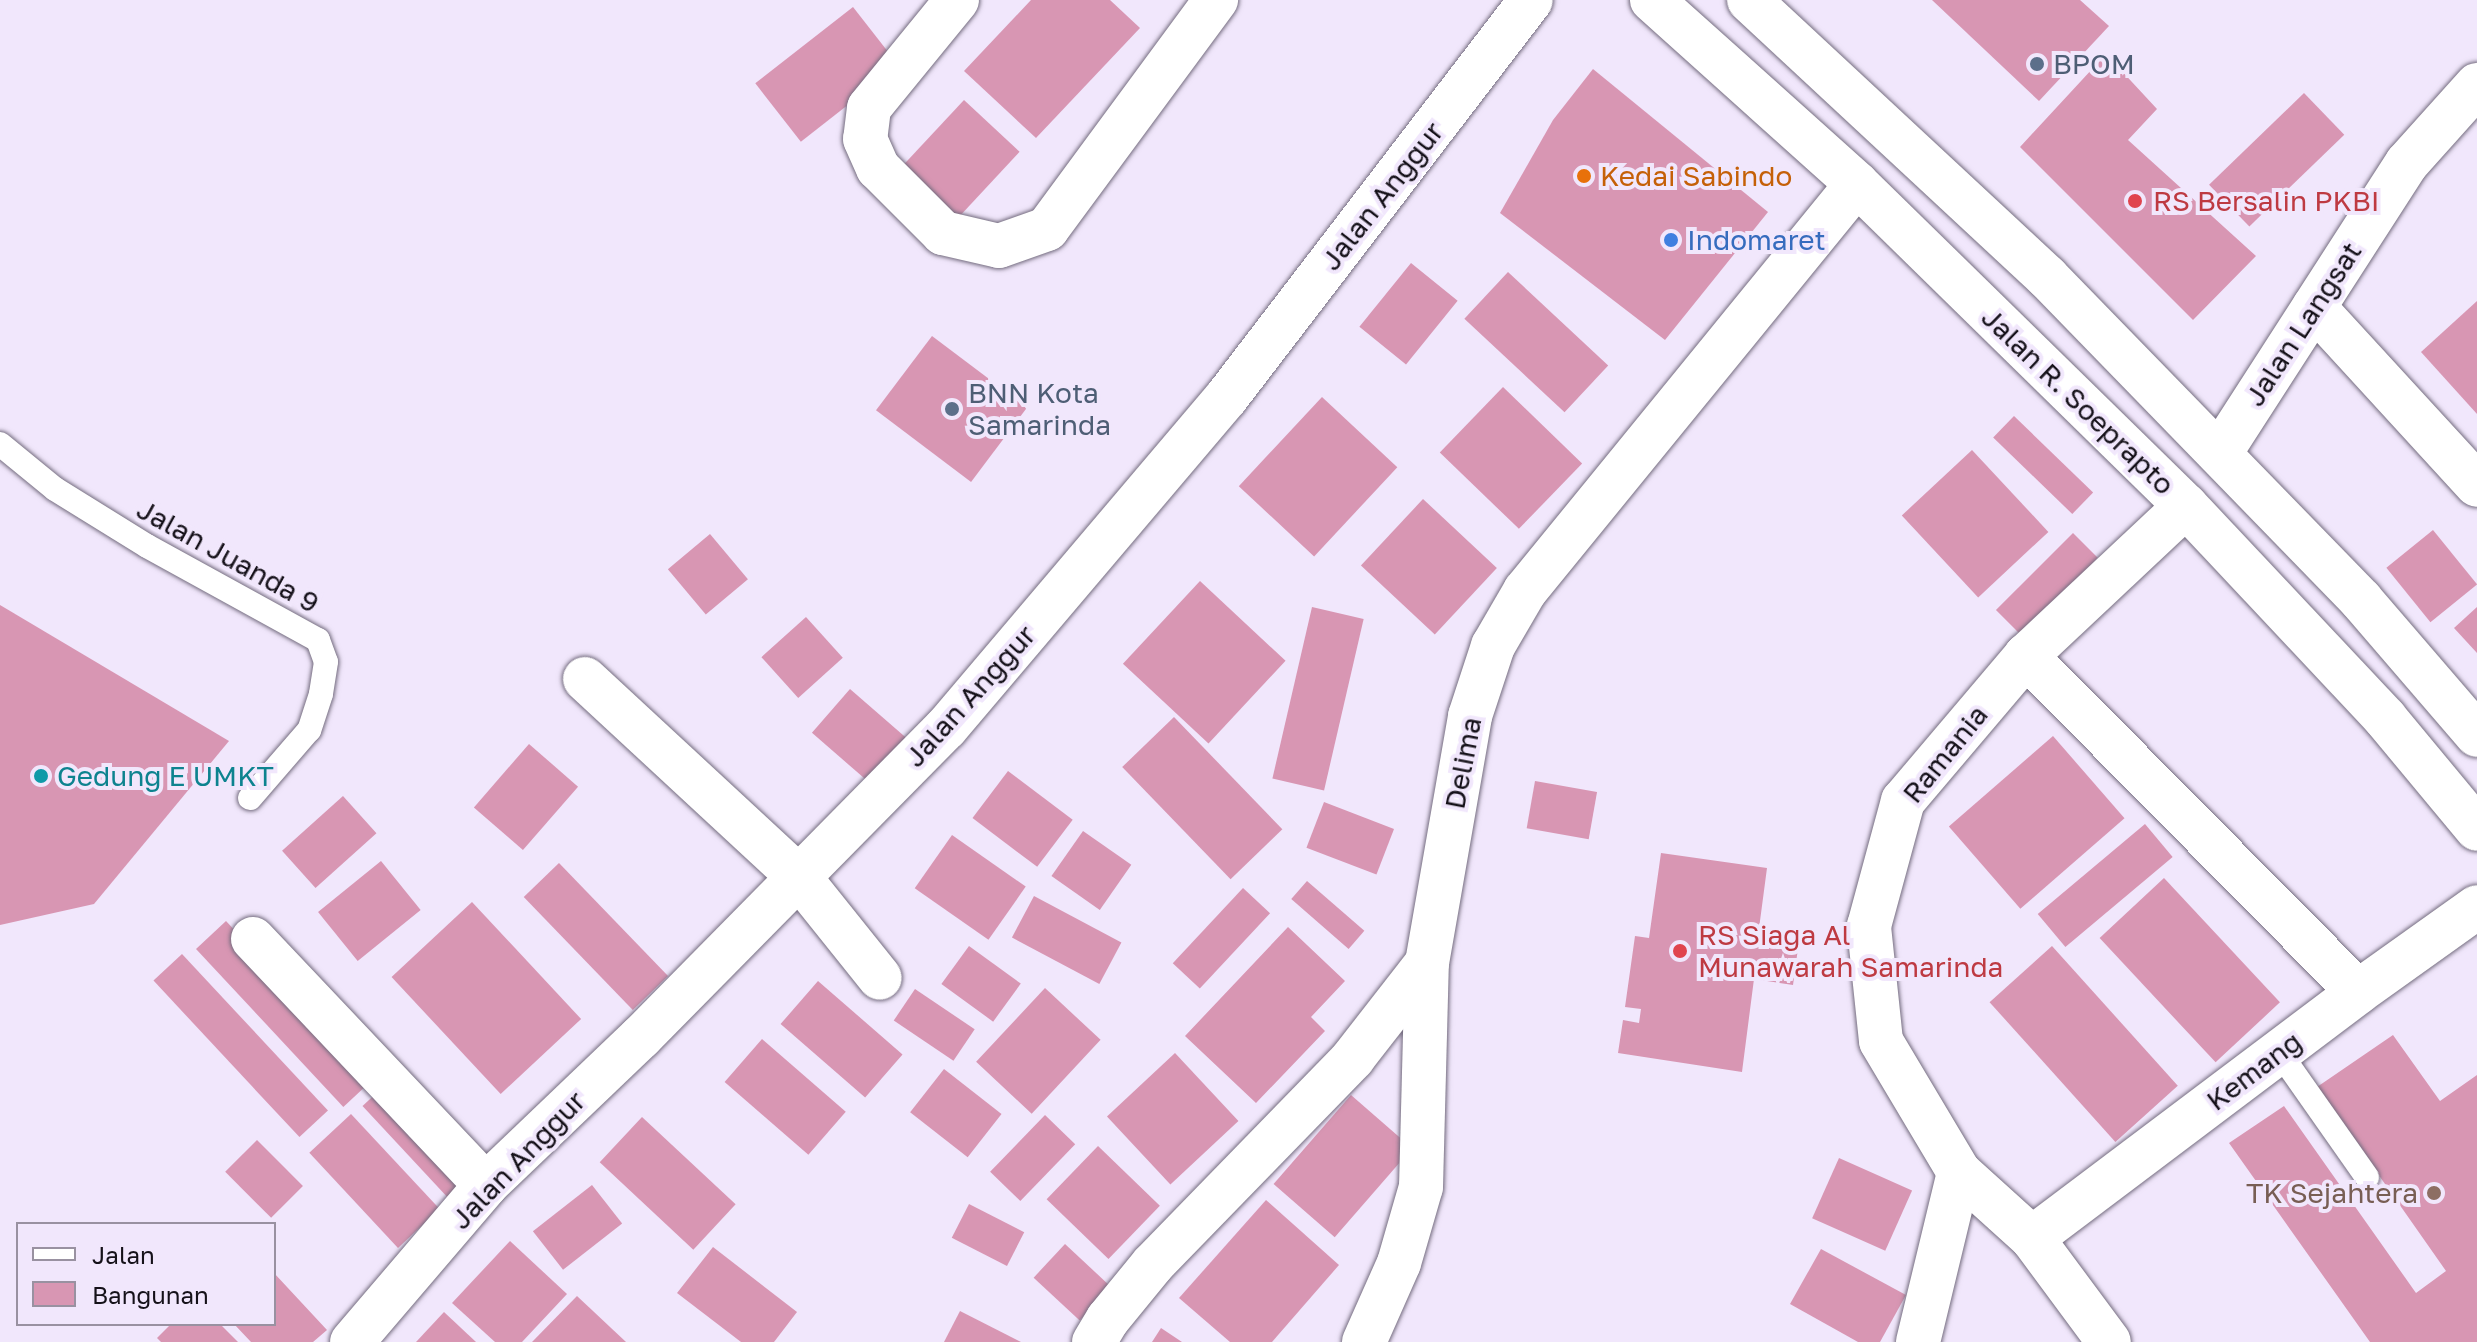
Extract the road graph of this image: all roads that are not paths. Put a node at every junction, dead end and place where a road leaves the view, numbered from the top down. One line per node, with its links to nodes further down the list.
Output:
1 (957, 0): 2 (street)
2 (1216, 0)
3 (1531, 0): 18 (street, Jalan Anggur)
4 (1652, 0): 7 (street, Jalan R. Soeprapto)
5 (1758, 3): 10 (street)
6 (2477, 85): 8 (street, Jalan Langsat)
7 (1857, 184): 12 (street, Jalan R. Soeprapto); 21 (street, Delima)
8 (2314, 307): 10 (street, Jalan Langsat); 11 (street)
9 (0, 444): 16 (lane, Jalan Juanda 9)
10 (2220, 453): 15 (street)
11 (2477, 485)
12 (2186, 506): 13 (street, Ramania); 17 (street, Jalan R. Soeprapto)
13 (2026, 656): 23 (street); 25 (street, Ramania)
14 (585, 679): 18 (street)
15 (2477, 735)
16 (250, 798)
17 (2477, 829)
18 (799, 877): 22 (street); 27 (street, Jalan Anggur)
19 (2477, 907): 23 (street, Kemang)
20 (253, 939): 27 (street)
21 (1427, 963): 30 (street, Delima); 31 (street)
22 (880, 978)
23 (2358, 992): 24 (street, Kemang)
24 (2279, 1052): 26 (lane); 28 (street, Kemang)
25 (1959, 1172): 28 (street, Ramania); 32 (street)
26 (2367, 1177)
27 (486, 1185): 29 (street, Jalan Anggur)
28 (2032, 1238): 33 (street, Ramania)
29 (352, 1342)
30 (1094, 1342)
31 (1364, 1342)
32 (1918, 1342)
33 (2109, 1342)

